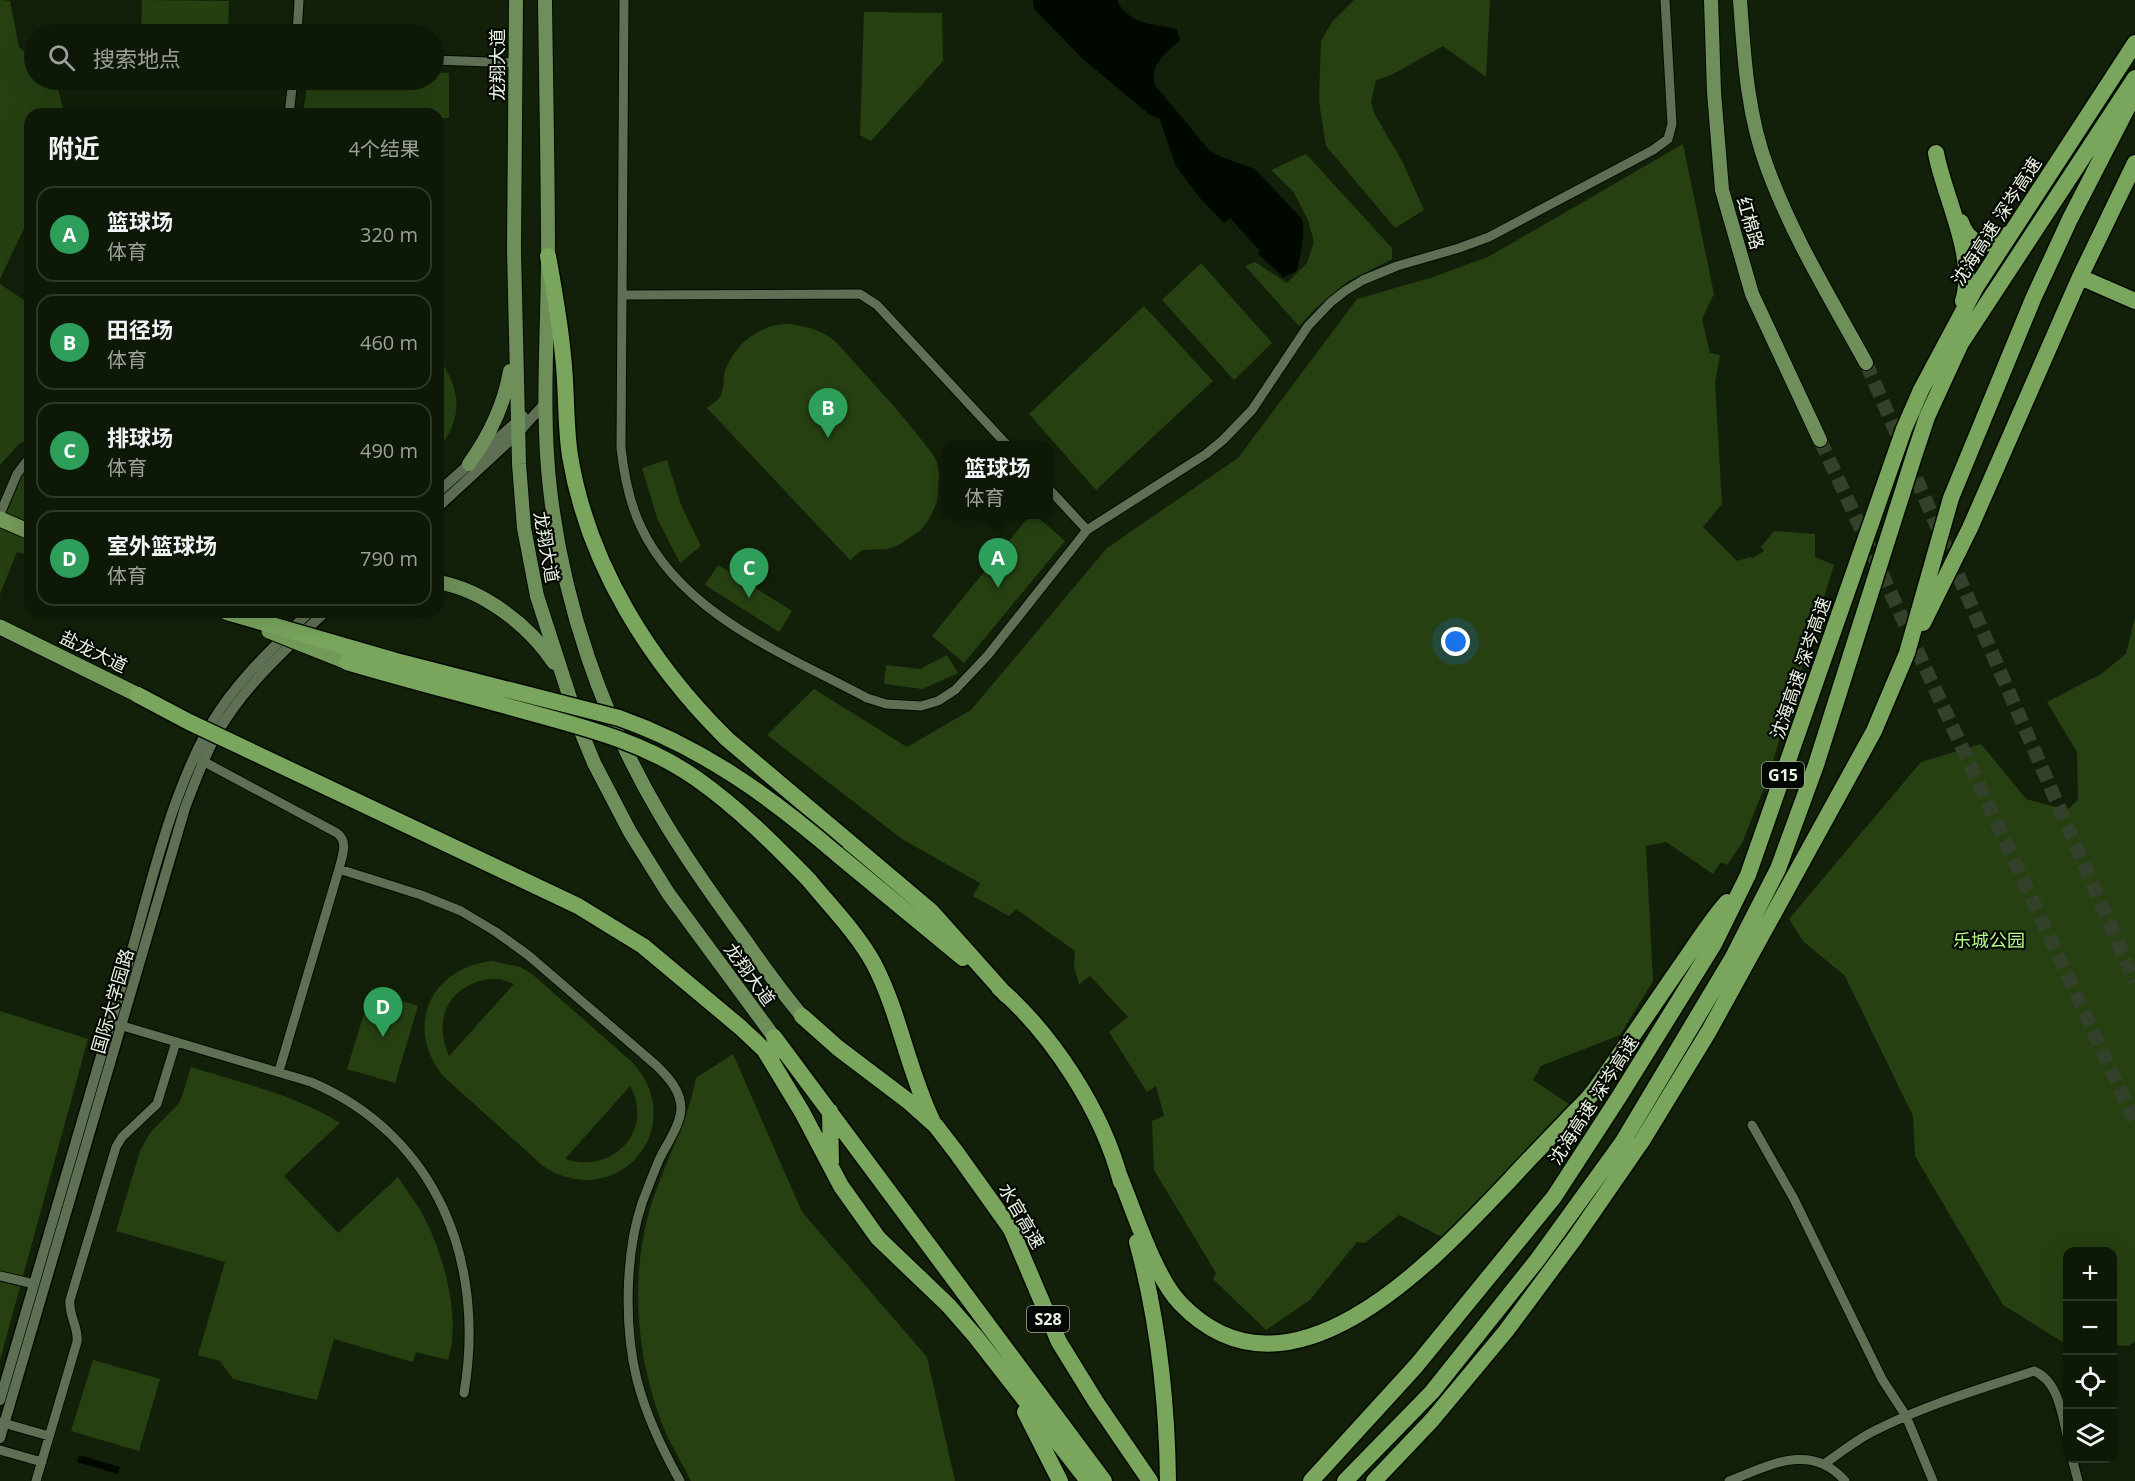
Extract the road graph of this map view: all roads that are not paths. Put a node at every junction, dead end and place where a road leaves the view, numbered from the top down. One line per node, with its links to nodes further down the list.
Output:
1 (299, 0): 8 (street)
2 (516, 0): 11 (main road, 龙翔大道)
3 (545, 0): 18 (main road, 龙翔大道)
4 (624, 0): 20 (street)
5 (1665, 0): 37 (street)
6 (1711, 0): 27 (main road, 红棉路)
7 (1740, 0): 24 (main road, 红棉路)
8 (298, 24)
9 (2135, 43): 17 (highway, 沈海高速 深岑高速 / G15)
10 (444, 60): 11 (street)
11 (515, 63): 23 (main road, 龙翔大道)
12 (2135, 78): 77 (highway, 沈海高速 深岑高速 / G15)
13 (292, 90): 15 (street)
14 (2135, 92): 44 (highway)
15 (290, 108)
16 (2135, 163): 19 (highway)
17 (2013, 230): 22 (highway, 沈海高速 深岑高速 / G15); 22 (highway)
18 (548, 256): 25 (main road, 龙翔大道); 51 (highway)
19 (2080, 277): 21 (highway); 44 (highway)
20 (622, 295): 28 (street); 37 (street)
21 (2135, 301)
22 (1957, 322): 50 (highway, 沈海高速 深岑高速 / G15)
23 (515, 345): 26 (main road, 龙翔大道); 29 (main road)
24 (1866, 363)
25 (546, 402): 26 (street); 52 (main road, 龙翔大道)
26 (518, 426): 29 (street); 33 (street); 46 (main road, 龙翔大道)
27 (1820, 440)
28 (1003, 441)
29 (469, 464): 31 (street)
30 (24, 465): 34 (street)
31 (444, 487)
32 (1053, 493): 37 (street)
33 (444, 501)
34 (0, 514)
35 (0, 519): 36 (highway)
36 (24, 529)
37 (1087, 530)
38 (444, 583): 46 (main road)
39 (240, 618): 45 (highway, bridge)
40 (247, 618): 51 (highway, bridge)
41 (303, 618): 48 (street, 国际大学园路)
42 (319, 618): 48 (street, 国际大学园路)
43 (0, 627): 47 (highway, 盐龙大道)
44 (1907, 652): 86 (highway)
45 (347, 663): 60 (highway, bridge)
46 (565, 680): 56 (main road, 龙翔大道)
47 (138, 695): 56 (highway, bridge)
48 (199, 759): 49 (street); 53 (street, 国际大学园路); 54 (street, 国际大学园路)
49 (339, 869): 57 (street); 79 (street)
50 (1748, 876): 62 (highway); 85 (highway, 沈海高速 深岑高速 / G15)
51 (1006, 995): 62 (highway)
52 (802, 1016): 60 (highway, 水官高速 / S28)
53 (110, 1022): 54 (street); 64 (street, 国际大学园路)
54 (122, 1026): 55 (street); 69 (street, 国际大学园路)
55 (176, 1042): 57 (street); 71 (street)
56 (770, 1044): 58 (highway); 61 (highway)
57 (279, 1071): 66 (street)
58 (828, 1109): 61 (highway); 82 (highway)
59 (1752, 1125): 68 (street)
60 (936, 1126): 83 (highway, 水官高速 / S28)
61 (831, 1166): 65 (highway)
62 (1119, 1172): 84 (highway)
63 (0, 1276): 64 (street)
64 (34, 1284): 67 (street, 国际大学园路)
65 (1002, 1368): 80 (highway); 81 (highway)
66 (464, 1393)
67 (0, 1400)
68 (1906, 1416): 70 (street); 76 (street); 89 (street)
69 (2, 1422): 71 (street); 72 (street, 国际大学园路)
70 (2063, 1422)
71 (49, 1436): 74 (street)
72 (0, 1438)
73 (0, 1450): 74 (street)
74 (42, 1462): 78 (street)
75 (2073, 1463): 90 (street)
76 (1824, 1464): 87 (street); 88 (street)
77 (1349, 1477)
78 (36, 1481)
79 (680, 1481)
80 (1060, 1481)
81 (1088, 1481)
82 (1104, 1481)
83 (1150, 1481)
84 (1168, 1481)
85 (1311, 1481)
86 (1374, 1481)
87 (1729, 1481)
88 (1845, 1481)
89 (1934, 1481)
90 (2078, 1481)

